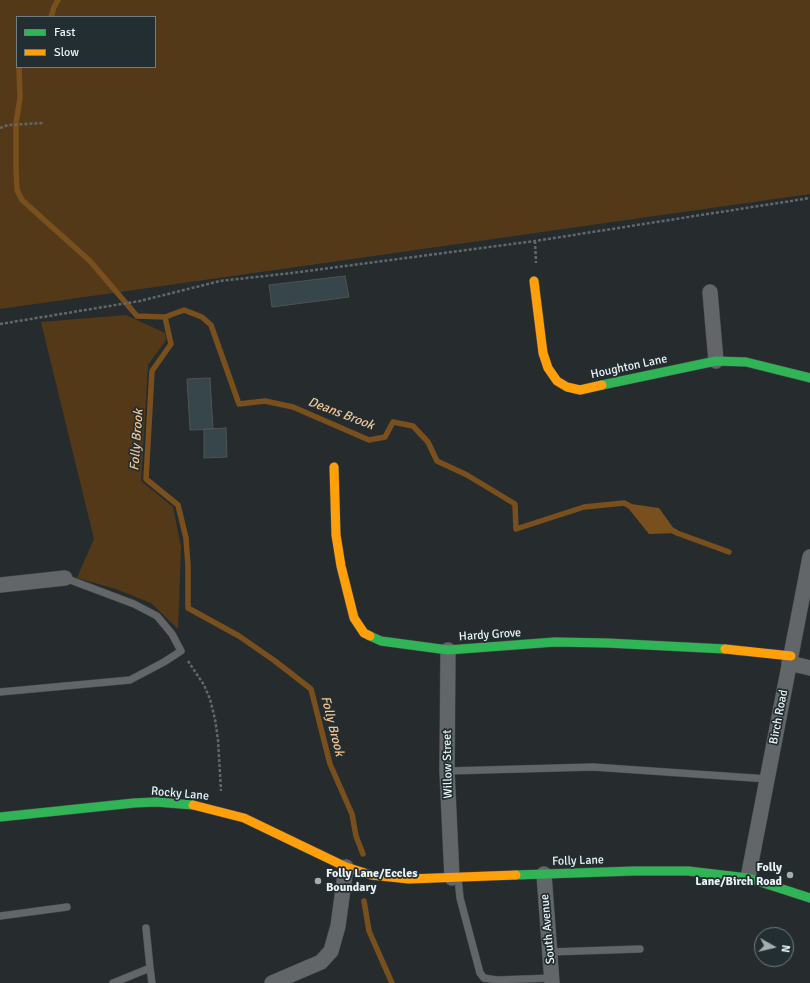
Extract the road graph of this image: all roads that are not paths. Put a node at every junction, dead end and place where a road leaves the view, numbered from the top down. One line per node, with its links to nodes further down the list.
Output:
1 (534, 281): 3 (street, Houghton Lane)
2 (710, 292): 3 (street)
3 (716, 361): 4 (street, Houghton Lane)
4 (810, 378)
5 (334, 467): 9 (street, Hardy Grove)
6 (810, 556): 10 (street, Birch Road)
7 (65, 578): 8 (street); 12 (lane)
8 (0, 585)
9 (448, 650): 10 (street, Hardy Grove); 13 (street, Willow Street)
10 (790, 660): 11 (street); 14 (street, Birch Road)
11 (810, 668)
12 (0, 692)
13 (447, 771): 14 (lane); 18 (street, Willow Street)
14 (768, 779): 19 (street, Birch Road)
15 (0, 817): 16 (street, Rocky Lane)
16 (346, 866): 18 (street, Folly Lane); 30 (street)
17 (544, 874): 18 (street, Folly Lane); 19 (street, Folly Lane); 25 (street, South Avenue)
18 (455, 878): 27 (lane)
19 (748, 878): 20 (street, Folly Lane)
20 (810, 898)
21 (67, 907): 22 (lane)
22 (0, 916)
23 (146, 928): 26 (lane)
24 (640, 949): 25 (lane)
25 (550, 952): 27 (street, South Avenue)
26 (150, 968): 28 (lane); 29 (lane)
27 (552, 981)
28 (113, 983)
29 (152, 983)
30 (272, 983)

